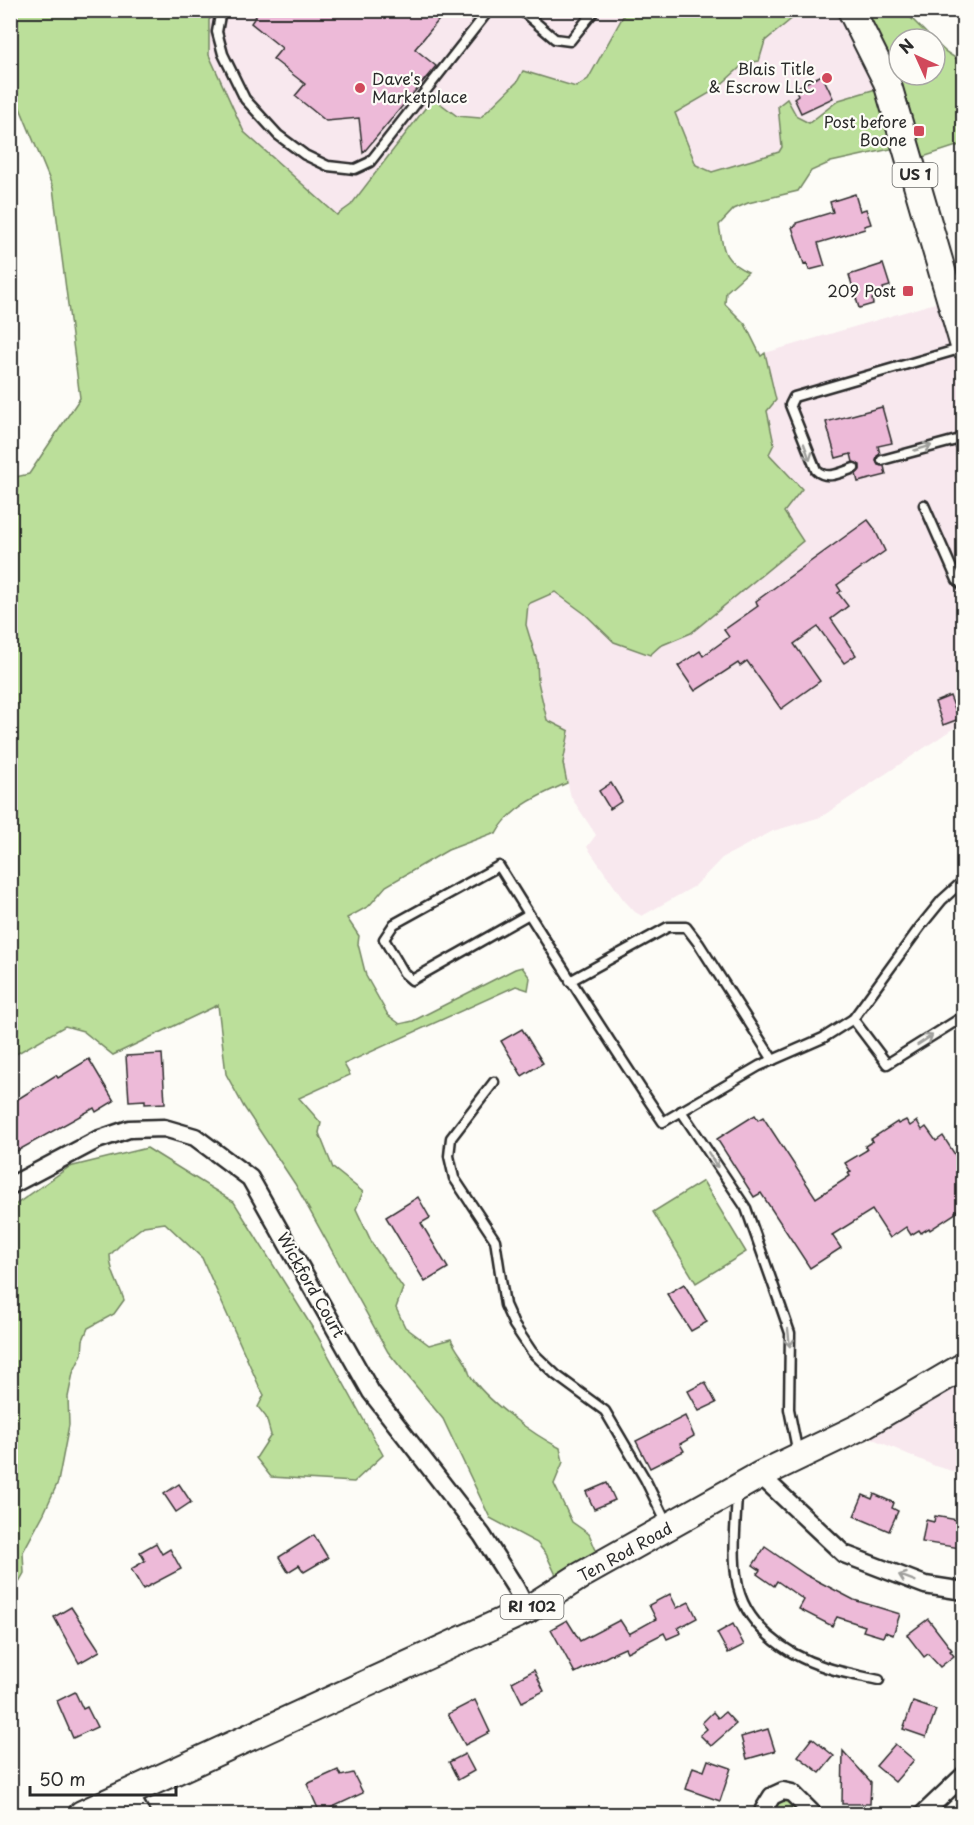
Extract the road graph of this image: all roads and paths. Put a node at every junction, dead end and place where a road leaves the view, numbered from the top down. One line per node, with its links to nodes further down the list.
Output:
1 (221, 10): 2 (lane)
2 (489, 10)
3 (521, 10): 4 (lane)
4 (595, 10)
5 (851, 11): 6 (main road, US 1)
6 (963, 347): 9 (lane, one-way to 9)
7 (963, 438): 8 (lane, one-way to 7)
8 (882, 460)
9 (854, 468)
10 (924, 505): 11 (lane)
11 (963, 586)
12 (963, 880): 16 (lane)
13 (529, 914): 13 (lane); 14 (lane)
14 (570, 981): 17 (lane); 19 (lane)
15 (963, 1016): 16 (lane, one-way to 15)
16 (853, 1019): 17 (lane)
17 (773, 1060): 19 (lane)
18 (494, 1082): 25 (lane)
19 (681, 1111): 22 (lane, one-way to 22)
20 (10, 1186): 27 (street, Wickford Court)
21 (963, 1366): 22 (main road, Ten Rod Road / RI 102)
22 (798, 1457): 23 (main road, Ten Rod Road / RI 102)
23 (760, 1475): 24 (main road, Ten Rod Road / RI 102); 26 (street, one-way to 23)
24 (737, 1490): 25 (main road, Ten Rod Road / RI 102); 28 (lane)
25 (669, 1527): 27 (main road, Ten Rod Road / RI 102)
26 (963, 1591)
27 (527, 1610): 30 (main road, Ten Rod Road / RI 102)
28 (879, 1680)
29 (963, 1775): 34 (street)
30 (136, 1804): 31 (main road, Ten Rod Road / RI 102)
31 (82, 1815)
32 (767, 1815): 33 (street)
33 (813, 1815)
34 (923, 1815)

